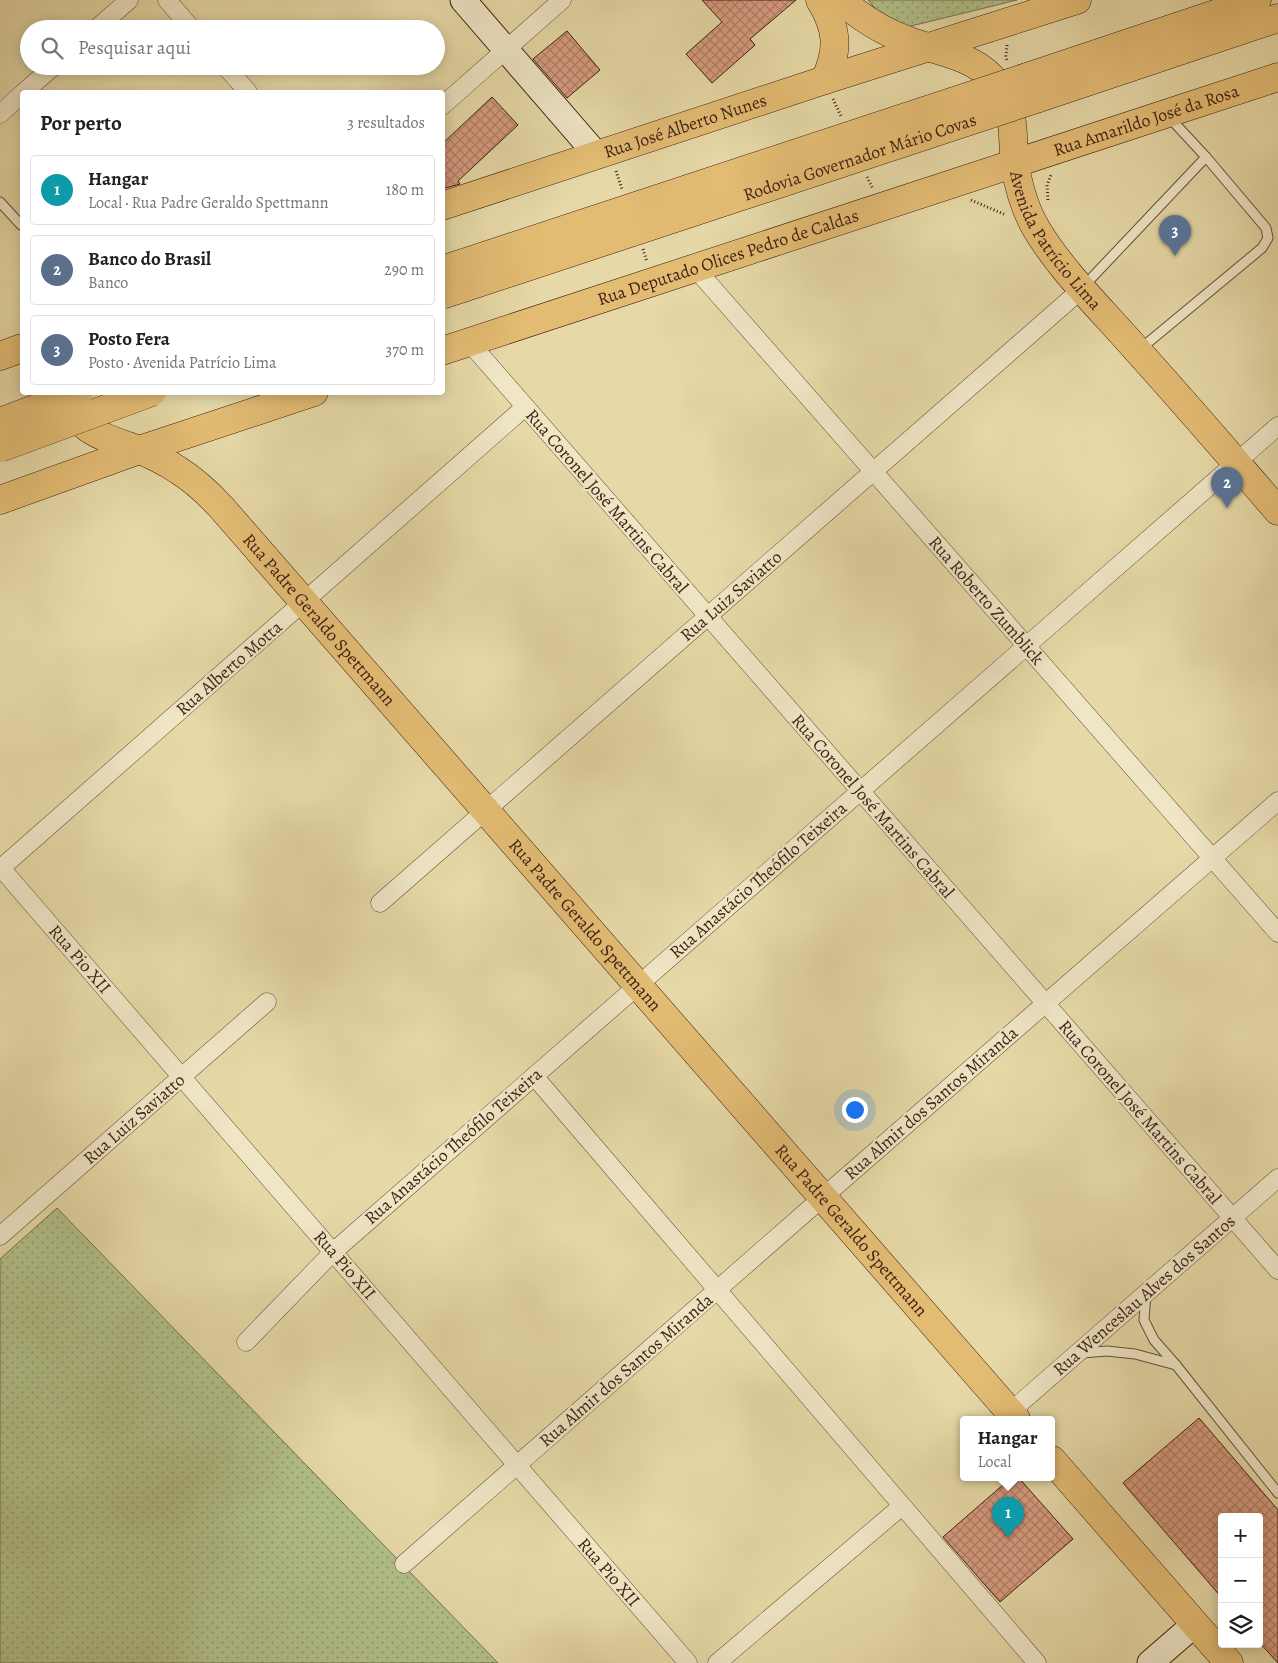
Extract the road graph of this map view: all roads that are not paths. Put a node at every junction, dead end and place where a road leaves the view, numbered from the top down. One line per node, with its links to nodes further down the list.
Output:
1 (129, 0): 10 (street)
2 (167, 0): 11 (street)
3 (463, 0): 13 (street)
4 (562, 0): 13 (street)
5 (820, 0): 17 (main road)
6 (841, 0): 12 (main road, Avenida Patrício Lima)
7 (1077, 0): 12 (main road, Rua José Alberto Nunes)
8 (1257, 0): 18 (main road, Rodovia Governador Mário Covas)
9 (1278, 18): 18 (main road, Rodovia Governador Mário Covas)
10 (106, 20)
11 (184, 20)
12 (928, 48): 17 (main road, Rua José Alberto Nunes); 28 (main road, Avenida Patrício Lima)
13 (506, 50): 22 (street); 26 (street)
14 (44, 75): 19 (street)
15 (233, 75): 20 (street)
16 (1278, 77): 24 (main road, Rua Amarildo José da Rosa)
17 (825, 80): 26 (main road, Rua José Alberto Nunes)
18 (1031, 88): 34 (main road, Rodovia Governador Mário Covas, bridge); 36 (main road, Rodovia Governador Mário Covas, bridge)
19 (26, 90)
20 (246, 90)
21 (20, 96): 23 (street)
22 (445, 103)
23 (0, 114)
24 (1166, 114): 25 (main road, Rua Amarildo José da Rosa); 27 (lane)
25 (1046, 154): 28 (main road, Rua Amarildo José da Rosa); 32 (main road)
26 (597, 155): 30 (main road, Rua José Alberto Nunes)
27 (1206, 157): 35 (lane); 40 (lane)
28 (1015, 164): 32 (main road, Avenida Patrício Lima); 33 (main road, Rua Deputado Olices Pedro de Caldas)
29 (0, 202): 31 (lane)
30 (445, 205)
31 (20, 226)
32 (1037, 230): 35 (main road, Avenida Patrício Lima)
33 (696, 268): 37 (main road, Rua Deputado Olices Pedro de Caldas); 52 (street, Rua Roberto Zumblick)
34 (445, 269)
35 (1082, 288): 40 (main road, Avenida Patrício Lima); 52 (street, Rua Luiz Saviatto)
36 (445, 294)
37 (469, 342): 39 (main road, Rua Deputado Olices Pedro de Caldas); 46 (street, Rua Coronel José Martins Cabral)
38 (20, 349): 41 (main road)
39 (445, 350)
40 (1138, 350): 51 (main road, Avenida Patrício Lima)
41 (0, 356)
42 (66, 395): 50 (main road, Rua Padre Geraldo Spettmann)
43 (71, 395): 47 (main road, bridge)
44 (144, 395): 49 (main road, bridge)
45 (305, 395): 50 (main road)
46 (525, 407): 55 (street, Rua Alberto Motta); 56 (street, Rua Coronel José Martins Cabral)
47 (0, 422)
48 (1278, 426): 51 (street, Rua Anastácio Theófilo Teixeira)
49 (0, 448)
50 (139, 450): 53 (main road); 55 (main road, Rua Padre Geraldo Spettmann)
51 (1236, 462): 54 (main road, Avenida Patrício Lima); 57 (street, Rua Anastácio Theófilo Teixeira)
52 (874, 471): 56 (street, Rua Luiz Saviatto); 57 (street, Rua Roberto Zumblick)
53 (0, 500)
54 (1278, 511)
55 (304, 601): 60 (main road, Rua Padre Geraldo Spettmann); 62 (street, Rua Alberto Motta)
56 (708, 616): 58 (street, Rua Coronel José Martins Cabral); 60 (street, Rua Luiz Saviatto)
57 (1026, 646): 58 (street, Rua Anastácio Theófilo Teixeira); 61 (street, Rua Roberto Zumblick)
58 (860, 791): 65 (street, Rua Anastácio Theófilo Teixeira); 67 (street, Rua Coronel José Martins Cabral)
59 (1278, 801): 61 (street, Rua Almir dos Santos Miranda)
60 (486, 811): 63 (street, Rua Luiz Saviatto); 65 (main road, Rua Padre Geraldo Spettmann)
61 (1212, 858): 64 (street, Rua Roberto Zumblick); 67 (street, Rua Almir dos Santos Miranda)
62 (1, 868): 69 (street, Rua Pio XII)
63 (380, 904)
64 (1278, 933)
65 (638, 985): 68 (street, Rua Anastácio Theófilo Teixeira); 71 (main road, Rua Padre Geraldo Spettmann)
66 (267, 1002): 69 (street, Rua Luiz Saviatto)
67 (1045, 1003): 71 (street, Rua Almir dos Santos Miranda); 72 (street, Rua Coronel José Martins Cabral)
68 (534, 1076): 74 (street, Rua Anastácio Theófilo Teixeira); 76 (street)
69 (182, 1077): 73 (street, Rua Luiz Saviatto); 74 (street, Rua Pio XII)
70 (1278, 1178): 72 (street, Rua Wenceslau Alves dos Santos)
71 (822, 1197): 76 (street, Rua Almir dos Santos Miranda); 81 (main road, Rua Padre Geraldo Spettmann)
72 (1232, 1218): 75 (street, Rua Coronel José Martins Cabral); 77 (street, Rua Wenceslau Alves dos Santos)
73 (0, 1236)
74 (333, 1252): 78 (street, Rua Anastácio Theófilo Teixeira); 83 (street, Rua Pio XII)
75 (1278, 1270)
76 (717, 1290): 83 (street, Rua Almir dos Santos Miranda); 85 (street)
77 (1146, 1294): 79 (street, Rua Wenceslau Alves dos Santos); 80 (lane)
78 (246, 1342)
79 (1079, 1353): 80 (lane); 81 (street, Rua Wenceslau Alves dos Santos)
80 (1176, 1365): 84 (lane)
81 (1013, 1416)
82 (1055, 1463): 87 (main road)
83 (517, 1465): 86 (street, Rua Almir dos Santos Miranda); 88 (street, Rua Pio XII)
84 (1278, 1493)
85 (902, 1506): 89 (street); 90 (street)
86 (404, 1564)
87 (1195, 1624): 91 (street); 92 (main road)
88 (688, 1663)
89 (717, 1663)
90 (1037, 1663)
91 (1150, 1663)
92 (1229, 1663)

